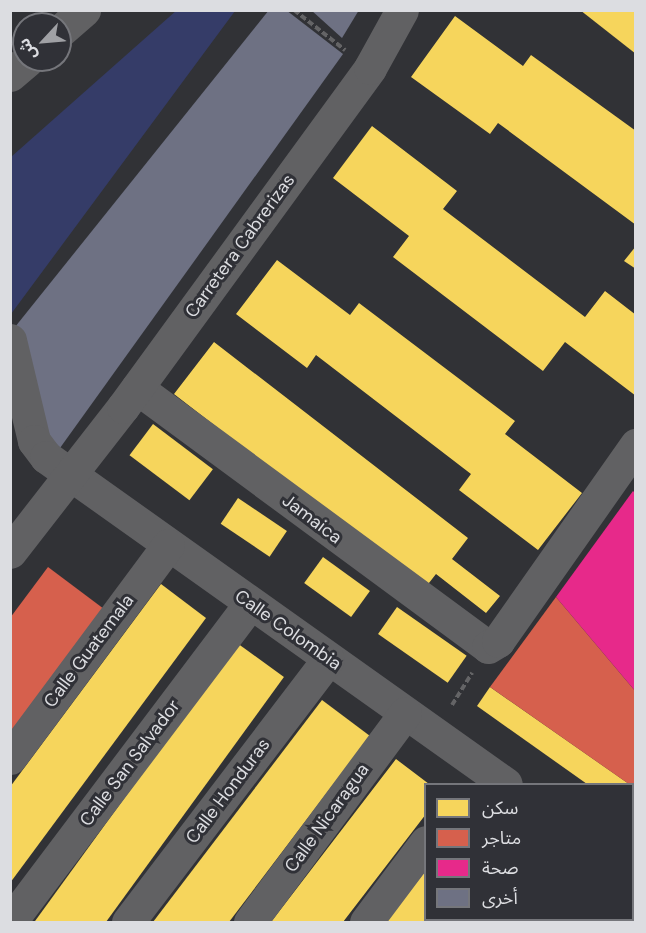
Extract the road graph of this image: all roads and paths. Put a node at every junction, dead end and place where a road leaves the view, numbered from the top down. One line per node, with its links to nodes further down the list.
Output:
1 (84, 10): 4 (street)
2 (294, 10): 5 (path)
3 (403, 14): 5 (street, Carretera Cabrerizas)
4 (72, 21)
5 (370, 68): 7 (street, Carretera Cabrerizas)
6 (10, 340): 9 (street, Calle Colombia)
7 (137, 388): 9 (street, Carretera Cabrerizas); 13 (street, Jamaica)
8 (633, 457): 13 (street)
9 (70, 476): 10 (street, Carretera Cabrerizas); 11 (street, Calle Colombia)
10 (16, 535)
11 (168, 545): 12 (street, Calle Colombia); 17 (street, Calle Guatemala)
12 (250, 603): 14 (street, Calle Colombia); 20 (street, Calle San Salvador)
13 (488, 647): 16 (path)
14 (328, 659): 15 (street, Calle Colombia); 21 (street, Calle Honduras)
15 (405, 712): 16 (street, Calle Colombia); 22 (street, Calle Nicaragua)
16 (434, 734): 18 (street, Calle Colombia)
17 (10, 758)
18 (485, 779)
19 (424, 845): 23 (street)
20 (10, 922)
21 (128, 922)
22 (250, 922)
23 (366, 922)

